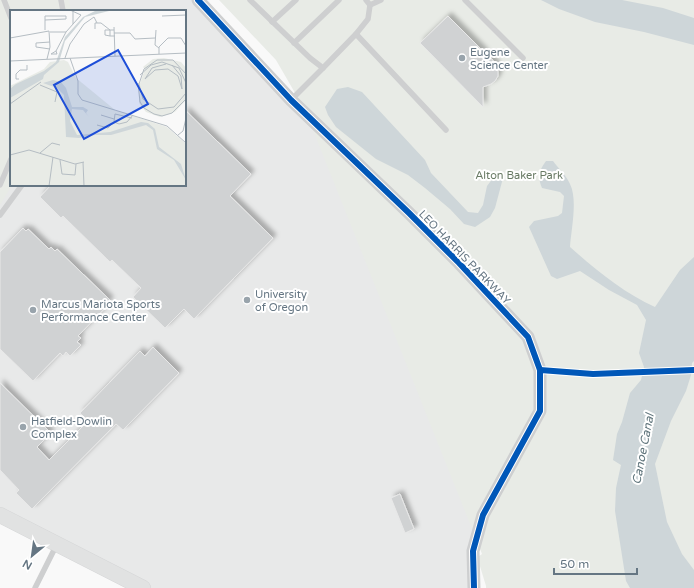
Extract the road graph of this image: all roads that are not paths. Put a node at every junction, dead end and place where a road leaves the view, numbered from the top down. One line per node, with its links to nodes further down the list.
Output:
1 (4, 0): 11 (lane)
2 (61, 0): 10 (lane)
3 (198, 0): 17 (street, LEO HARRIS PARKWAY)
4 (251, 0): 12 (lane)
5 (296, 0): 12 (lane)
6 (339, 0): 14 (lane)
7 (381, 0): 9 (lane)
8 (466, 0): 15 (lane)
9 (368, 2): 13 (lane)
10 (63, 10)
11 (10, 15)
12 (272, 22): 14 (lane)
13 (356, 34): 16 (lane); 18 (lane)
14 (294, 43): 16 (lane)
15 (522, 58)
16 (323, 68): 17 (lane)
17 (291, 100): 27 (street, LEO HARRIS PARKWAY)
18 (446, 130)
19 (10, 161): 20 (lane)
20 (0, 185)
21 (21, 186): 22 (lane)
22 (0, 215)
23 (0, 515): 24 (main road)
24 (57, 544): 25 (lane); 26 (main road)
25 (35, 588)
26 (143, 588)
27 (474, 588)

